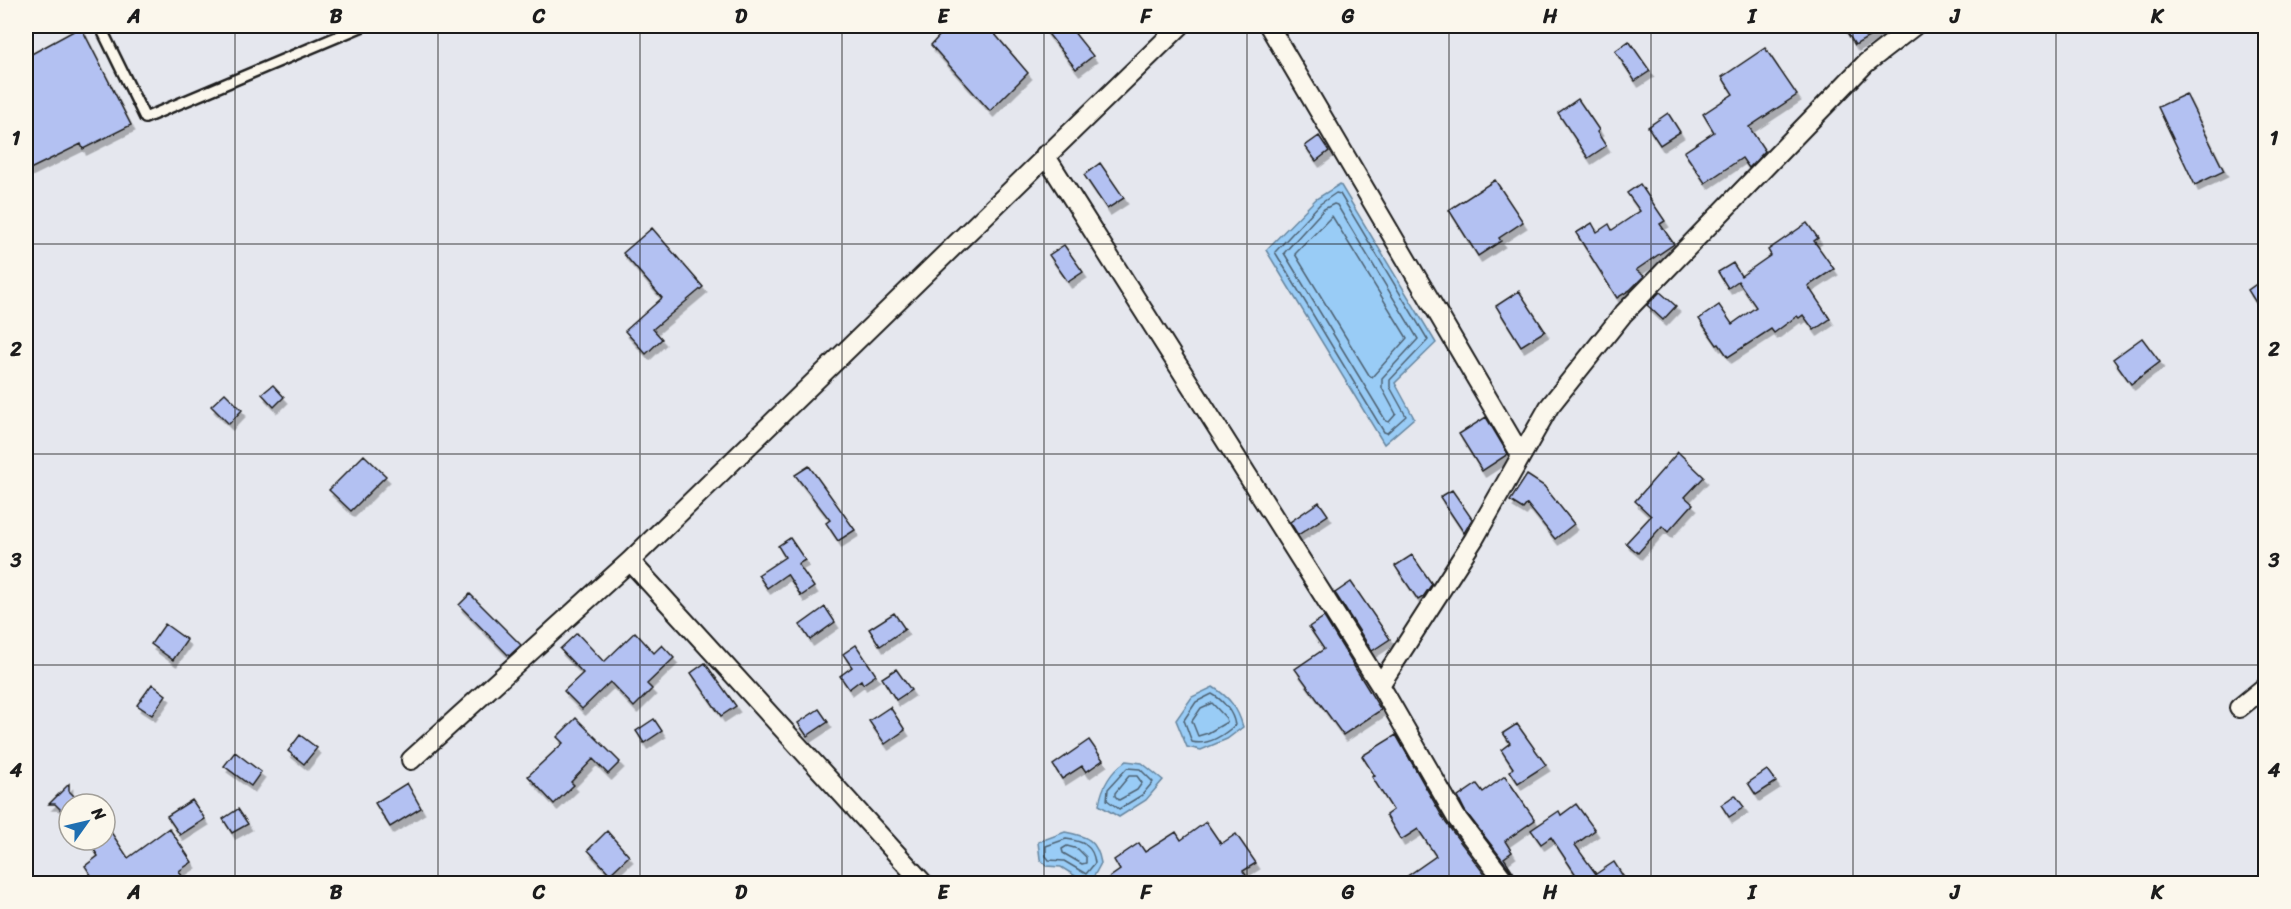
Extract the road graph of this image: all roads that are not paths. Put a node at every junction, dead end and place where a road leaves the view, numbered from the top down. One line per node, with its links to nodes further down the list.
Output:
1 (100, 26): 2 (lane)
2 (363, 26)
3 (1180, 26): 6 (street)
4 (1269, 26): 7 (street)
5 (1914, 26): 7 (street)
6 (1045, 155): 8 (street); 9 (street)
7 (1521, 455): 9 (street)
8 (630, 561): 12 (street); 13 (street)
9 (1380, 685): 14 (street)
10 (2265, 686): 11 (street)
11 (2240, 708)
12 (411, 759)
13 (924, 884)
14 (1507, 884)

